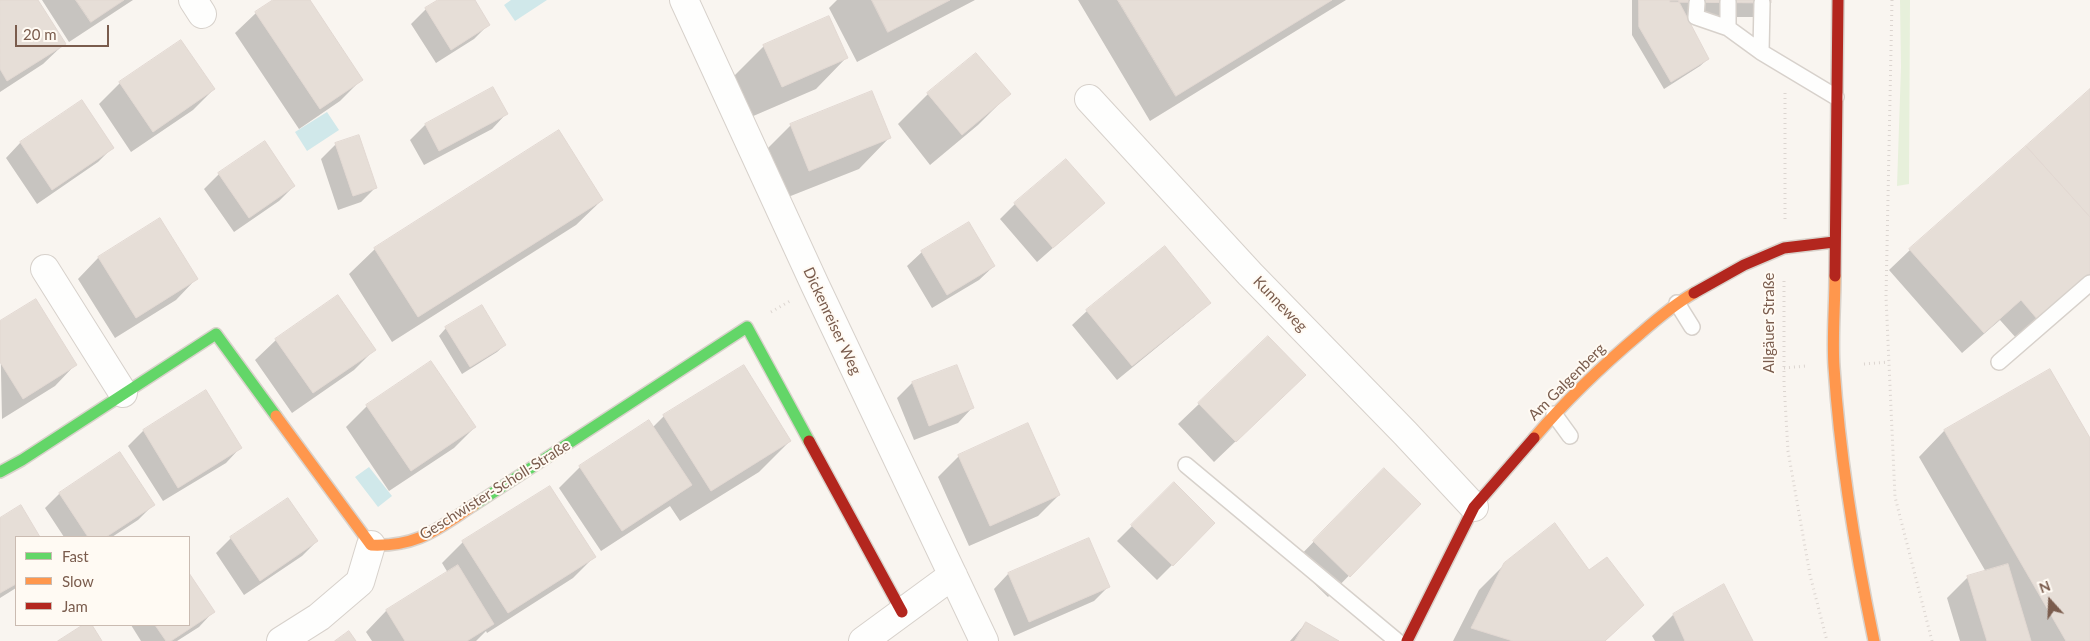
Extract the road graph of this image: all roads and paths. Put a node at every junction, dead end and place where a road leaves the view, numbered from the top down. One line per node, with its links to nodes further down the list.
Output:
1 (684, 0): 16 (street, Dickenreiser Weg)
2 (1838, 0): 10 (street)
3 (1892, 0): 37 (path)
4 (1728, 2): 7 (lane)
5 (1697, 3): 7 (lane)
6 (1762, 3): 8 (lane)
7 (1728, 28): 8 (lane)
8 (1761, 52): 9 (lane)
9 (1785, 65): 10 (lane); 13 (path, Allgäuer Straße)
10 (1836, 97): 12 (street)
11 (1089, 99): 26 (street, Kunneweg)
12 (1834, 242): 13 (street, Am Galgenberg); 36 (street)
13 (1784, 248): 17 (street, Am Galgenberg); 35 (path, Allgäuer Straße)
14 (46, 269): 21 (street)
15 (2090, 284): 20 (lane)
16 (815, 285): 18 (path); 28 (street, Dickenreiser Weg)
17 (1677, 304): 19 (lane); 22 (street, Am Galgenberg)
18 (748, 327): 27 (street, Geschwister-Scholl-Straße); 29 (street)
19 (1692, 327)
20 (1999, 362)
21 (123, 393): 25 (street); 27 (street)
22 (1554, 414): 23 (lane); 26 (street, Am Galgenberg)
23 (1570, 436)
24 (1186, 465): 33 (lane)
25 (0, 472)
26 (1474, 507): 34 (street, Am Galgenberg)
27 (371, 545): 30 (street)
28 (953, 575): 29 (street); 32 (street, Dickenreiser Weg)
29 (902, 612): 31 (street)
30 (281, 641)
31 (863, 641)
32 (984, 641)
33 (1397, 641)
34 (1407, 641)
35 (1827, 641)
36 (1874, 641)
37 (1932, 641)

